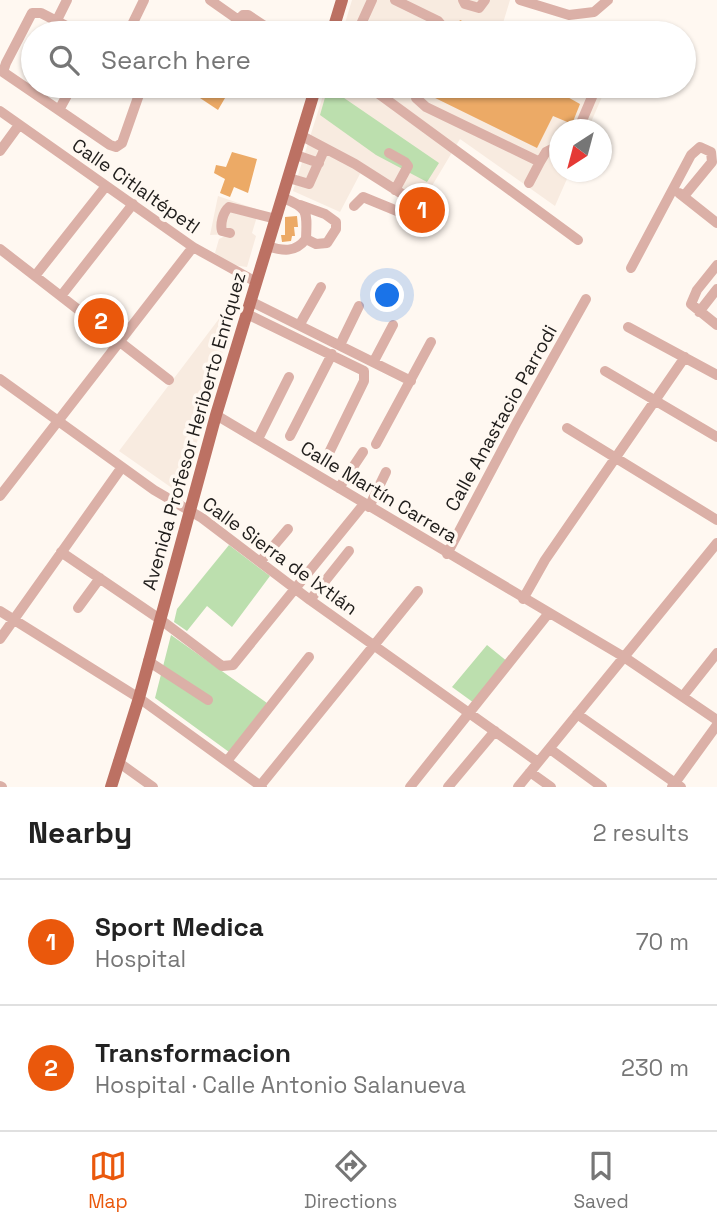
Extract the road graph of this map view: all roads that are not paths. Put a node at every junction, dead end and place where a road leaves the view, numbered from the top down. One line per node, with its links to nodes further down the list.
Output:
1 (67, 0): 11 (street)
2 (144, 0): 14 (street)
3 (210, 0): 12 (street)
4 (342, 0): 16 (main road)
5 (372, 0): 17 (street)
6 (395, 0): 18 (street)
7 (463, 0): 8 (street)
8 (485, 0)
9 (520, 0): 10 (street)
10 (608, 0)
11 (57, 20): 13 (street)
12 (238, 20): 15 (street)
13 (28, 21)
14 (134, 21)
15 (257, 21)
16 (336, 21)
17 (362, 21)
18 (438, 21)
19 (21, 34): 20 (street)
20 (21, 84)
21 (41, 98): 28 (street)
22 (66, 98): 28 (street)
23 (138, 98): 28 (street)
24 (313, 98): 32 (main road, Avenida Profesor Heriberto Enríquez)
25 (384, 98): 54 (street)
26 (416, 98): 38 (street)
27 (592, 98): 30 (street)
28 (59, 110)
29 (0, 111): 31 (street, Calle Citlaltépetl)
30 (583, 119)
31 (19, 125): 35 (street); 42 (street, Calle Citlaltépetl)
32 (302, 136): 33 (street); 37 (main road, Avenida Profesor Heriberto Enríquez)
33 (325, 148): 39 (street); 44 (street)
34 (549, 150): 38 (street)
35 (0, 151)
36 (389, 153): 44 (street)
37 (296, 155): 39 (street); 40 (main road, Avenida Profesor Heriberto Enríquez)
38 (540, 162): 41 (street)
39 (319, 163): 40 (street)
40 (289, 178): 46 (main road, Avenida Profesor Heriberto Enríquez)
41 (529, 183)
42 (106, 186): 47 (street, Calle Citlaltépetl); 60 (street)
43 (674, 189): 45 (street); 45 (street); 59 (street)
44 (395, 190): 49 (street)
45 (684, 196): 51 (street)
46 (283, 198): 48 (street); 50 (main road, Avenida Profesor Heriberto Enríquez)
47 (133, 204): 56 (street, Calle Citlaltépetl); 65 (street)
48 (300, 205): 53 (street); 53 (street)
49 (354, 206)
50 (276, 219): 52 (street); 55 (main road, Avenida Profesor Heriberto Enríquez)
51 (717, 223)
52 (230, 233)
53 (306, 239): 55 (street)
54 (578, 240)
55 (267, 246): 61 (main road, Avenida Profesor Heriberto Enríquez)
56 (193, 247): 61 (street, Calle Citlaltépetl); 75 (street)
57 (0, 249): 60 (street)
58 (717, 265): 64 (street)
59 (631, 268)
60 (35, 276): 65 (street)
61 (256, 282): 69 (main road, Avenida Profesor Heriberto Enríquez)
62 (321, 287): 71 (street)
63 (717, 289): 67 (street)
64 (697, 290): 67 (street); 70 (street)
65 (61, 296): 75 (street)
66 (586, 299): 109 (street, Calle Anastacio Parrodi)
67 (713, 303): 70 (street)
68 (359, 306): 77 (street)
69 (248, 307): 71 (street); 78 (street); 88 (main road, Avenida Profesor Heriberto Enríquez)
70 (699, 312): 73 (street)
71 (300, 324): 77 (street)
72 (393, 325): 80 (street)
73 (717, 325)
74 (628, 327): 79 (street)
75 (120, 342): 85 (street); 89 (street)
76 (431, 342): 86 (street)
77 (340, 345): 80 (street)
78 (332, 355): 91 (street); 97 (street)
79 (685, 357): 82 (street); 87 (street)
80 (374, 362): 86 (street)
81 (605, 371): 87 (street)
82 (717, 375)
83 (289, 377): 93 (street)
84 (0, 379): 89 (street, Calle Sierra de Ixtlán)
85 (169, 380)
86 (411, 380): 94 (street)
87 (656, 400): 92 (street); 96 (street)
88 (216, 415): 93 (street, Calle Martín Carrera); 103 (main road, Avenida Profesor Heriberto Enríquez)
89 (58, 421): 98 (street, Calle Sierra de Ixtlán); 101 (street)
90 (566, 428): 96 (street)
91 (290, 436)
92 (717, 437)
93 (258, 439): 100 (street, Calle Martín Carrera)
94 (376, 444)
95 (363, 452): 100 (street)
96 (614, 459): 104 (street); 114 (street)
97 (325, 461)
98 (122, 467): 103 (street, Calle Sierra de Ixtlán); 108 (street)
99 (386, 472): 102 (street)
100 (339, 488): 102 (street, Calle Martín Carrera)
101 (0, 496)
102 (366, 506): 109 (street, Calle Martín Carrera); 112 (street)
103 (190, 511): 110 (street, Calle Sierra de Ixtlán); 120 (main road, Avenida Profesor Heriberto Enríquez)
104 (717, 520)
105 (288, 529): 110 (street)
106 (717, 543): 125 (street)
107 (349, 551): 115 (street)
108 (61, 552): 111 (street); 119 (street)
109 (447, 554): 114 (street, Calle Martín Carrera)
110 (260, 562): 112 (street, Calle Sierra de Ixtlán)
111 (100, 578): 116 (street); 120 (street)
112 (294, 588): 115 (street, Calle Sierra de Ixtlán); 120 (street)
113 (418, 591): 122 (street)
114 (523, 598): 118 (street, Calle Martín Carrera)
115 (310, 600): 122 (street, Calle Sierra de Ixtlán)
116 (78, 608)
117 (0, 611): 119 (street)
118 (548, 614): 125 (street, Calle Martín Carrera); 130 (street)
119 (13, 620): 121 (street); 128 (street)
120 (160, 620): 126 (main road, Avenida Profesor Heriberto Enríquez)
121 (0, 639)
122 (374, 646): 130 (street, Calle Sierra de Ixtlán); 139 (street)
123 (717, 653): 127 (street)
124 (309, 657): 135 (street)
125 (624, 657): 127 (street, Calle Martín Carrera); 131 (street)
126 (148, 660): 128 (main road, Avenida Profesor Heriberto Enríquez); 129 (street)
127 (683, 696): 132 (street, Calle Martín Carrera)
128 (139, 698): 135 (street); 136 (main road, Avenida Profesor Heriberto Enríquez)
129 (208, 700)
130 (470, 714): 133 (street, Calle Sierra de Ixtlán); 143 (street)
131 (577, 714): 134 (street); 140 (street)
132 (717, 722): 140 (street)
133 (495, 731): 137 (street, Calle Sierra de Ixtlán); 144 (street)
134 (550, 749): 137 (street); 147 (street)
135 (227, 761): 139 (street)
136 (118, 762): 141 (main road, Avenida Profesor Heriberto Enríquez); 142 (street)
137 (538, 762): 138 (street)
138 (530, 772): 145 (street); 146 (street)
139 (261, 786)
140 (676, 786)
141 (111, 787)
142 (153, 787)
143 (410, 787)
144 (448, 787)
145 (518, 787)
146 (551, 787)
147 (602, 787)

